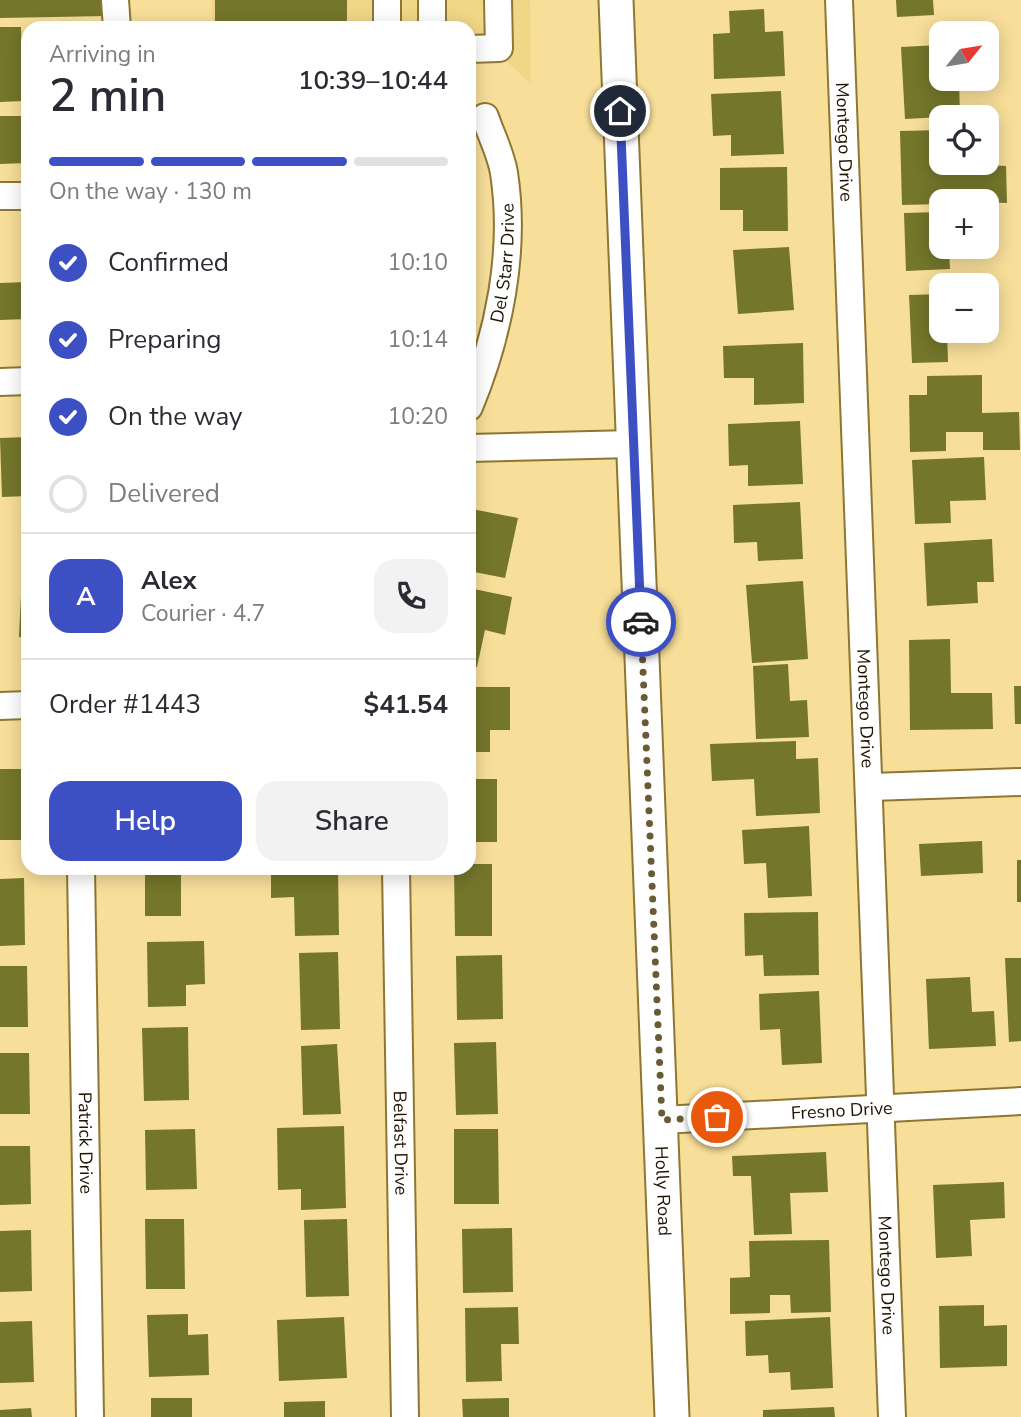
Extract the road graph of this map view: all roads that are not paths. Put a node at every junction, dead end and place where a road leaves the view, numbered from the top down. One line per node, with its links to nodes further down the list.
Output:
1 (116, 0): 8 (street)
2 (387, 0): 9 (street)
3 (432, 0): 10 (street)
4 (498, 0): 5 (street); 11 (street)
5 (510, 0)
6 (616, 0): 18 (main road, Holly Road)
7 (839, 0): 23 (street, Montego Drive)
8 (117, 21)
9 (387, 21)
10 (432, 21)
11 (476, 49)
12 (485, 117): 17 (street, Del Starr Drive)
13 (0, 196): 14 (street)
14 (21, 197)
15 (0, 382): 16 (street)
16 (21, 382)
17 (476, 386)
18 (633, 444): 19 (street); 28 (main road, Holly Road)
19 (476, 448)
20 (21, 705): 21 (street)
21 (0, 706)
22 (1021, 782): 23 (street)
23 (871, 788): 27 (street, Montego Drive)
24 (81, 875): 29 (street, Patrick Drive)
25 (396, 875): 30 (street, Belfast Drive)
26 (1021, 1101): 27 (street, Fresno Drive)
27 (882, 1108): 28 (street, Fresno Drive); 32 (street, Montego Drive)
28 (662, 1120): 31 (main road, Holly Road)
29 (90, 1417)
30 (405, 1417)
31 (672, 1417)
32 (892, 1417)

